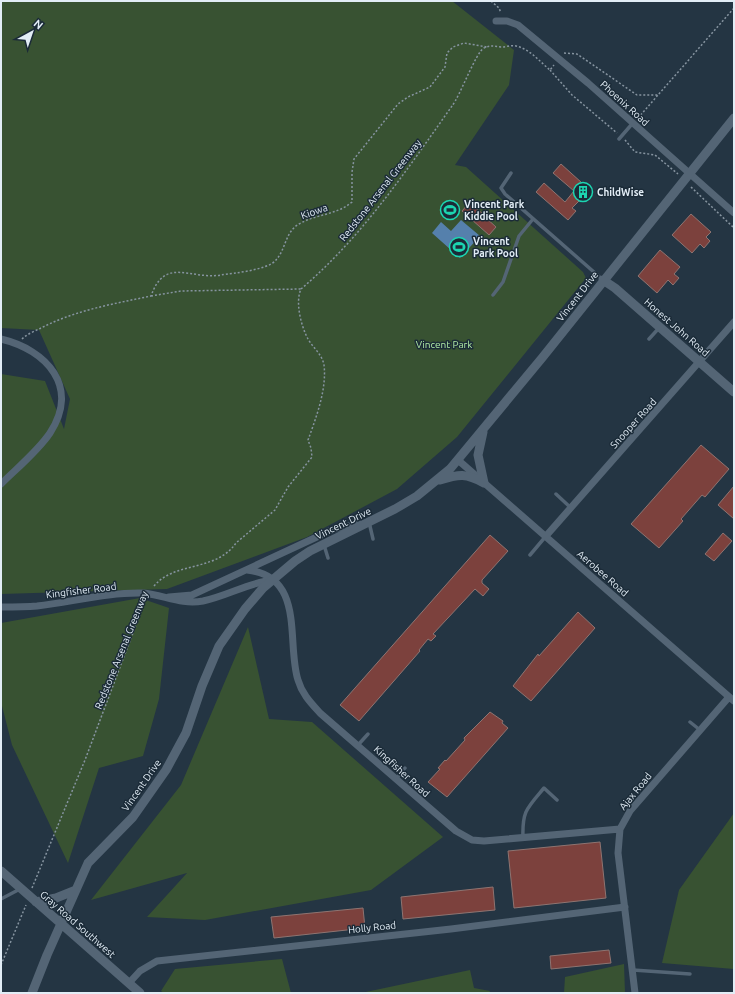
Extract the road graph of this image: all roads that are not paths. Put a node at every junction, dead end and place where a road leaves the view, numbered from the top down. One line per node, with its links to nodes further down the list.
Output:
1 (496, 21): 3 (street, Phoenix Road)
2 (734, 118): 6 (street, Vincent Drive)
3 (632, 124): 4 (lane); 6 (street, Phoenix Road)
4 (620, 138)
5 (511, 173): 8 (lane)
6 (689, 174): 7 (street, Phoenix Road); 9 (street, Vincent Drive)
7 (734, 213)
8 (533, 218): 9 (lane); 10 (lane)
9 (603, 280): 12 (street, Honest John Road); 17 (street, Vincent Drive)
10 (493, 294)
11 (734, 322): 15 (street, Snooper Road)
12 (660, 327): 14 (lane); 15 (street, Honest John Road)
13 (1, 339): 21 (street)
14 (649, 339)
15 (700, 362): 16 (street, Honest John Road); 23 (street, Snooper Road)
16 (734, 392)
17 (484, 429): 18 (street, Vincent Drive); 20 (street)
18 (458, 460): 19 (street, Vincent Drive); 20 (street, Aerobee Road)
19 (437, 481): 20 (street); 24 (street, Vincent Drive)
20 (484, 483): 25 (street, Aerobee Road)
21 (1, 484)
22 (556, 494): 23 (lane)
23 (571, 508): 25 (street, Snooper Road)
24 (369, 522): 26 (lane); 27 (street, Vincent Drive); 30 (street, Kingfisher Road)
25 (546, 536): 28 (lane); 34 (street, Aerobee Road)
26 (373, 539)
27 (324, 544): 29 (lane); 31 (street, Vincent Drive)
28 (530, 555)
29 (328, 558)
30 (247, 570): 31 (street, Kingfisher Road); 32 (street, Kingfisher Road)
31 (272, 580): 32 (street, Kingfisher Road); 38 (street, Kingfisher Road); 46 (street, Vincent Drive)
32 (162, 598): 33 (street, Kingfisher Road)
33 (1, 607)
34 (732, 699): 36 (street, Ajax Road)
35 (690, 722): 36 (lane)
36 (700, 730): 42 (street, Ajax Road)
37 (368, 734): 38 (lane)
38 (358, 745): 40 (street, Kingfisher Road)
39 (405, 768): 40 (lane)
40 (396, 779): 43 (street, Kingfisher Road)
41 (557, 800): 43 (lane)
42 (620, 829): 43 (street, Kingfisher Road); 49 (street, Ajax Road)
43 (522, 838)
44 (1, 871): 45 (street, Gray Road Southwest)
45 (21, 889): 47 (lane); 48 (street, Gray Road Southwest)
46 (76, 890): 48 (street); 50 (street, Vincent Drive)
47 (1, 899)
48 (32, 899): 50 (street, Gray Road Southwest)
49 (625, 907): 51 (street, Ajax Road); 53 (street, Holly Road)
50 (61, 924): 53 (street, Gray Road Southwest); 54 (street, Vincent Drive)
51 (633, 970): 52 (lane); 56 (street, Ajax Road)
52 (690, 974)
53 (128, 983): 55 (street, Gray Road Southwest)
54 (34, 992)
55 (140, 993)
56 (635, 993)

